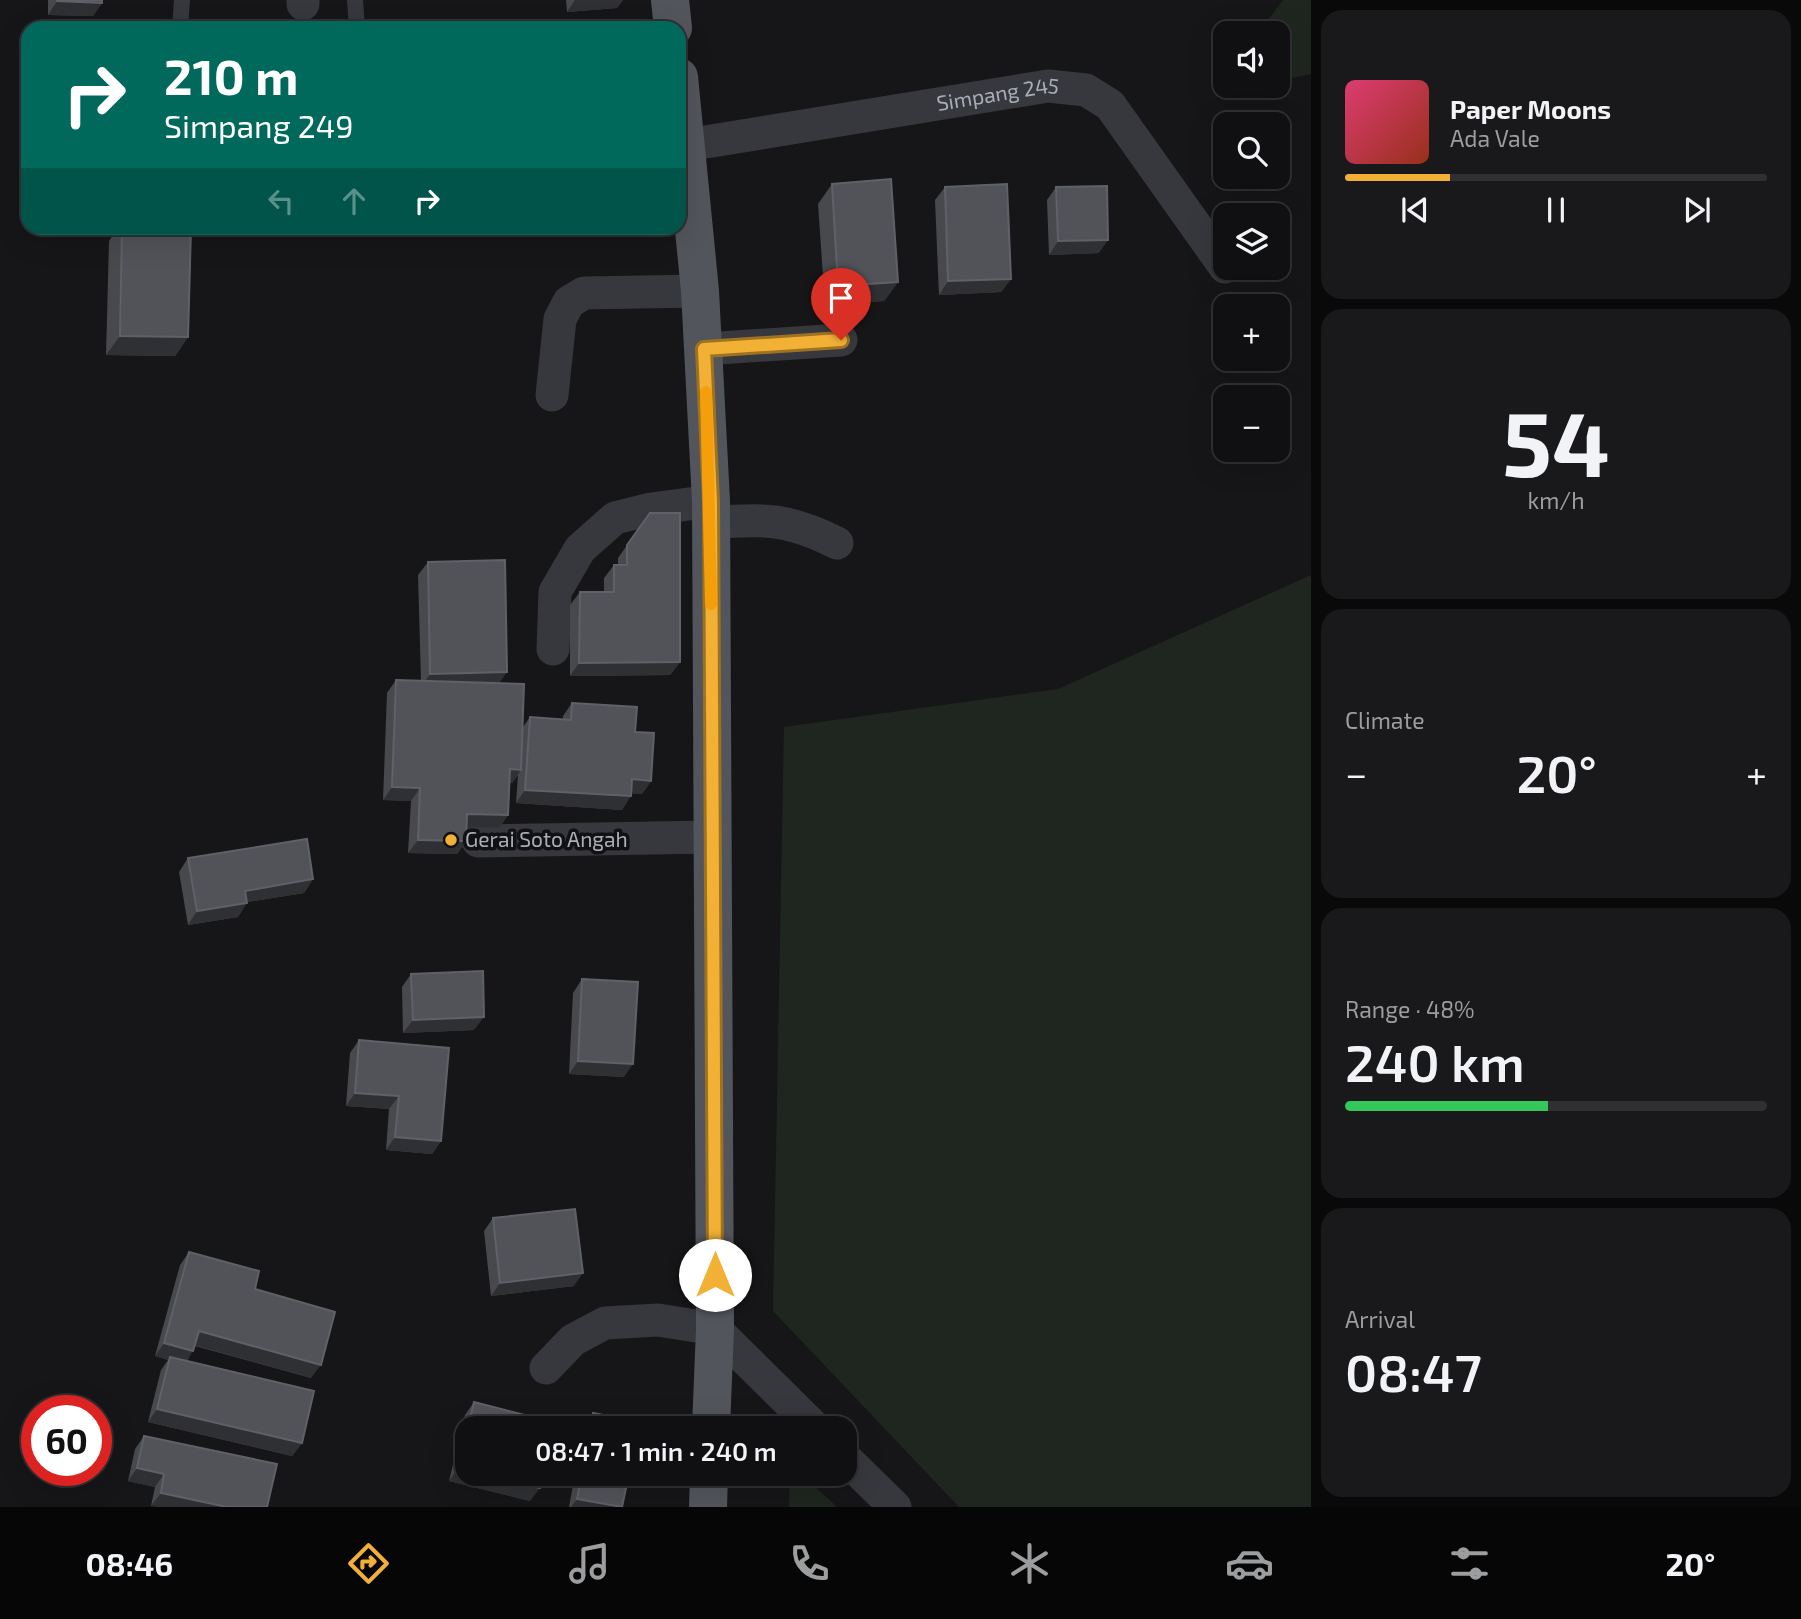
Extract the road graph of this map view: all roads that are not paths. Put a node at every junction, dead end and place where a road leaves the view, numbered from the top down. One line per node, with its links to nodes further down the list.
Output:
1 (182, 0): 4 (lane)
2 (355, 0): 5 (lane)
3 (670, 0): 6 (main road)
4 (180, 21)
5 (357, 21)
6 (672, 21)
7 (686, 137): 8 (main road)
8 (687, 145): 9 (street, Simpang 245); 10 (main road)
9 (1213, 250)
10 (700, 291): 12 (main road); 13 (street)
11 (841, 340): 12 (street)
12 (704, 349): 14 (main road)
13 (552, 395)
14 (711, 512): 15 (street); 16 (street); 17 (main road)
15 (838, 543)
16 (553, 649)
17 (711, 837): 18 (street); 19 (main road)
18 (478, 841)
19 (715, 1329): 20 (street); 21 (main road); 22 (street)
20 (546, 1368)
21 (711, 1416)
22 (803, 1416)
23 (857, 1470): 26 (street)
24 (709, 1486): 25 (main road)
25 (708, 1507)
26 (895, 1507)

